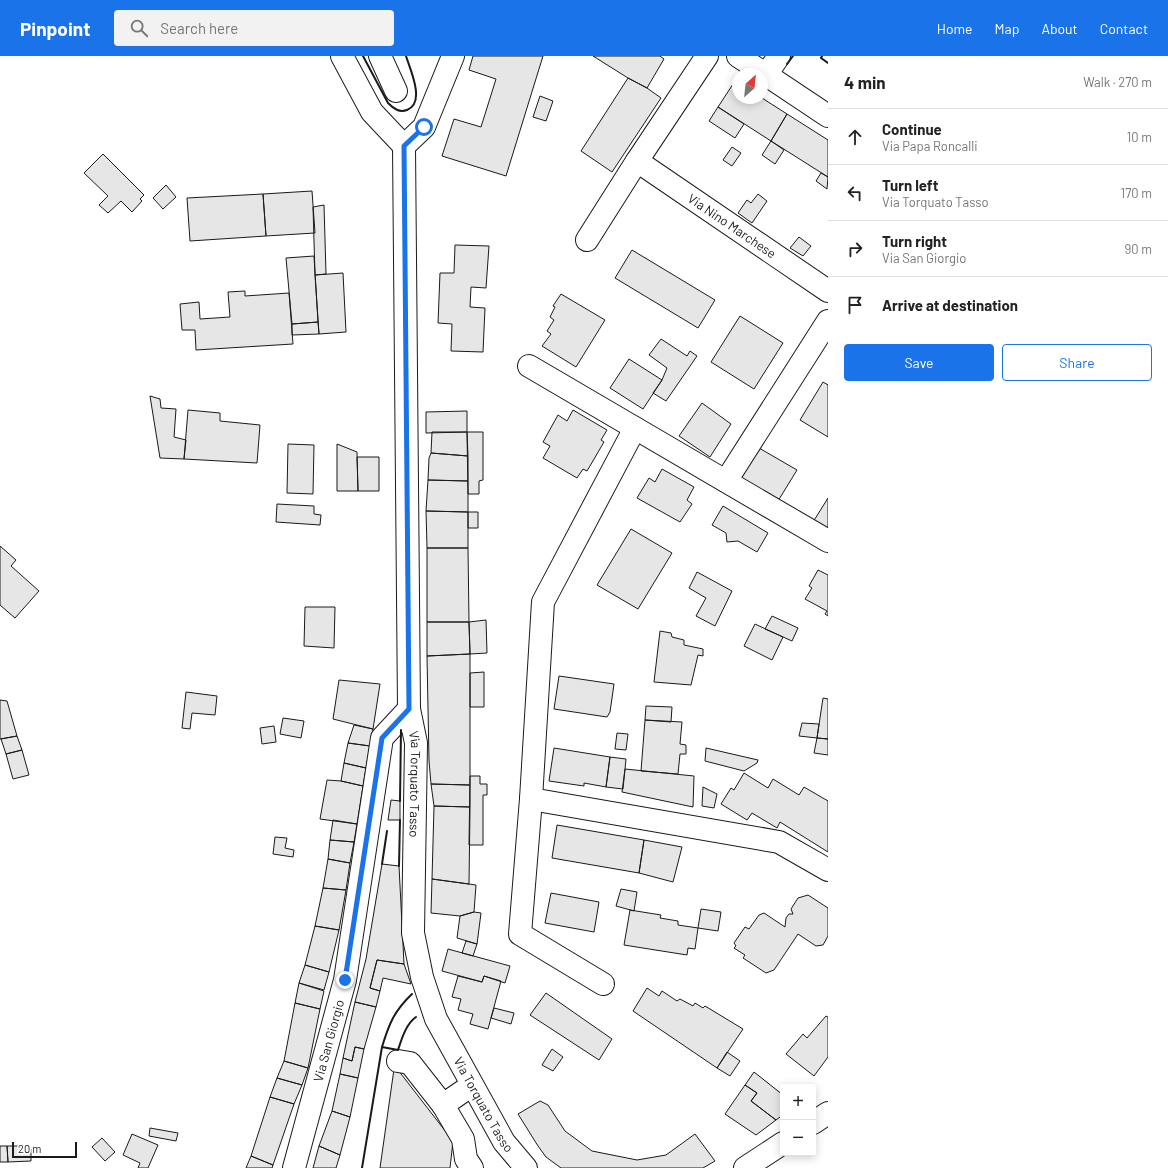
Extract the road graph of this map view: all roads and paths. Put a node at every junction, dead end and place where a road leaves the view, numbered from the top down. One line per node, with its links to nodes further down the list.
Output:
1 (342, 56): 12 (street)
2 (380, 56): 10 (street)
3 (707, 56): 13 (street)
4 (738, 56): 7 (street)
5 (779, 56): 8 (street)
6 (449, 59): 12 (street)
7 (756, 68)
8 (768, 72)
9 (768, 76): 11 (street)
10 (396, 91)
11 (828, 116)
12 (404, 146): 21 (street, Via Torquato Tasso)
13 (636, 161): 14 (street); 15 (street, Via Nino Marchese)
14 (586, 240)
15 (828, 291)
16 (828, 321): 19 (street)
17 (529, 366): 18 (street)
18 (635, 428): 19 (street); 22 (street)
19 (726, 481): 20 (street)
20 (828, 540)
21 (409, 709): 26 (street, Via Torquato Tasso); 31 (street, Via San Giorgio)
22 (531, 799): 23 (street); 24 (street)
23 (828, 870)
24 (603, 984)
25 (398, 1061): 27 (street)
26 (472, 1085): 27 (street); 33 (street, Via Torquato Tasso)
27 (443, 1105): 32 (street)
28 (828, 1113): 29 (street)
29 (816, 1121)
30 (780, 1145): 34 (street)
31 (294, 1168)
32 (472, 1168)
33 (526, 1168)
34 (745, 1168)

